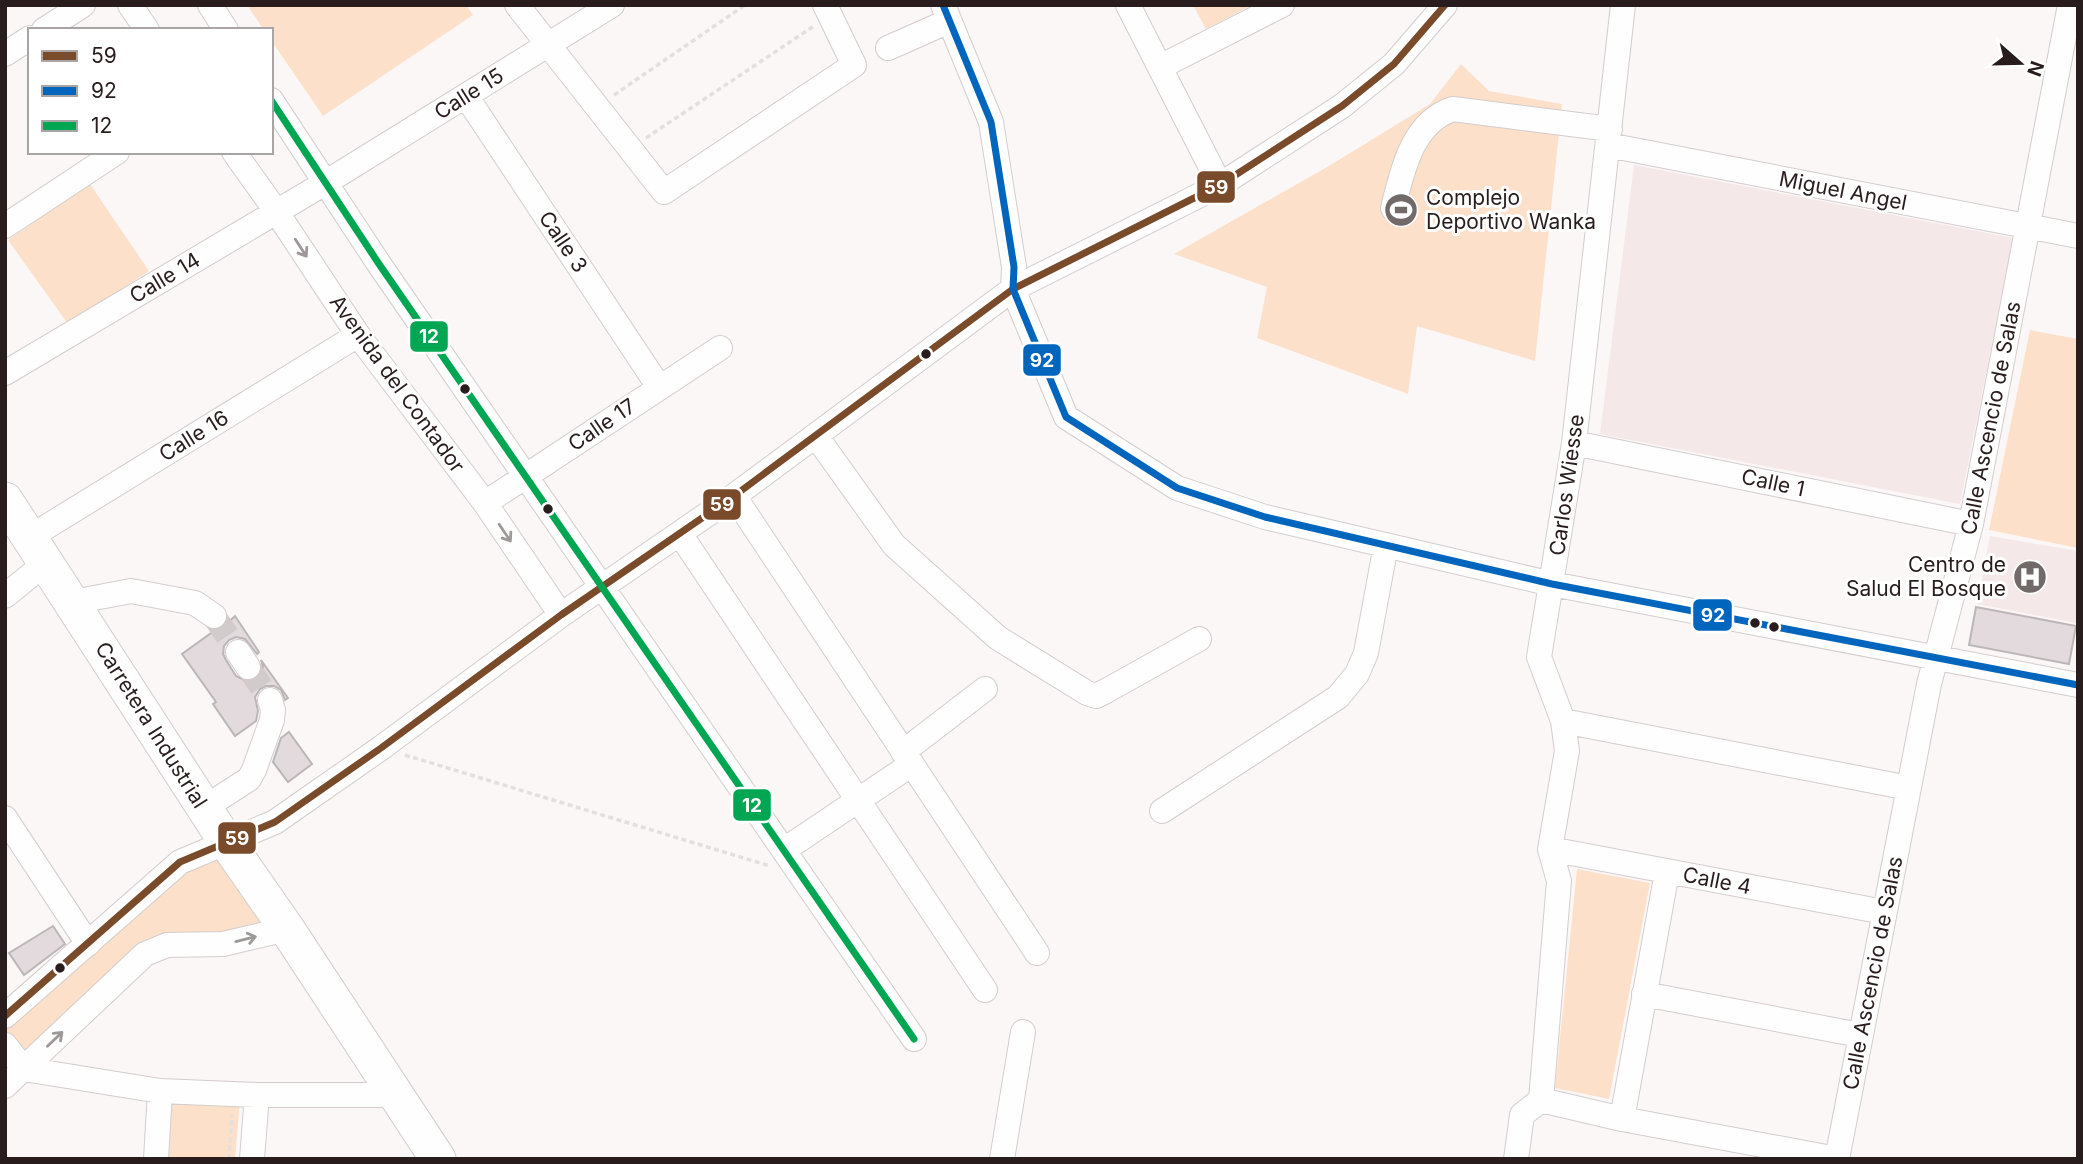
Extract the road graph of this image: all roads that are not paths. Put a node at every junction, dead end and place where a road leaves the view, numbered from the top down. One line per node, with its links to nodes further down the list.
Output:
1 (83, 5): 13 (street)
2 (130, 5): 14 (street)
3 (210, 5): 15 (street)
4 (517, 5): 17 (street)
5 (612, 5): 17 (street, Calle 15)
6 (1128, 5): 20 (street)
7 (1282, 5): 20 (street)
8 (1445, 5): 27 (street)
9 (1623, 5): 23 (street, Carlos Wiesse)
10 (2070, 5): 31 (street, Calle Ascencio de Salas)
11 (828, 10): 17 (street)
12 (946, 13): 18 (street); 33 (street)
13 (47, 28)
14 (146, 28)
15 (225, 28)
16 (28, 39): 19 (street)
17 (547, 45): 21 (street, Calle 15)
18 (888, 48)
19 (5, 54)
20 (1160, 67): 27 (street)
21 (466, 96): 26 (street, Calle 15); 37 (street, Calle 3)
22 (273, 103): 26 (street)
23 (1609, 137): 28 (street, Miguel Angel); 31 (street, Miguel Angel); 39 (street, Carlos Wiesse)
24 (114, 154): 30 (street)
25 (235, 154): 29 (street, Avenida del Contador)
26 (325, 183): 29 (street, Calle 14); 40 (street)
27 (1220, 185): 33 (street)
28 (1393, 208)
29 (276, 211): 34 (street, Avenida del Contador, one-way to 34); 36 (street, Calle 14)
30 (5, 226)
31 (2029, 227): 32 (street, Miguel Angel); 44 (street, Calle Ascencio de Salas)
32 (2078, 236)
33 (1013, 289): 38 (street); 46 (street)
34 (358, 335): 43 (street, Avenida del Contador); 47 (street, Calle 16)
35 (720, 348): 37 (street, Calle 17)
36 (5, 373)
37 (659, 387): 40 (street, Calle 17)
38 (816, 436): 41 (street); 54 (street)
39 (1574, 443): 44 (street, Calle 1); 48 (street, Carlos Wiesse)
40 (527, 476): 43 (street, Calle 17); 49 (street)
41 (734, 496): 45 (street); 60 (street)
42 (5, 500): 47 (highway, Carretera Industrial)
43 (485, 503): 52 (street, Avenida del Contador, one-way to 52)
44 (1971, 524): 55 (street, Calle Ascencio de Salas)
45 (680, 534): 49 (street); 62 (street)
46 (1386, 545): 48 (street); 64 (street)
47 (38, 550): 50 (street, Calle 16); 51 (highway, Carretera Industrial)
48 (1552, 584): 55 (street); 59 (street, Carlos Wiesse)
49 (604, 587): 52 (street); 68 (street)
50 (5, 596)
51 (73, 602): 53 (street); 63 (highway, Carretera Industrial)
52 (561, 615): 66 (street)
53 (214, 616)
54 (1199, 639)
55 (1935, 658): 56 (street); 61 (street, Calle Ascencio de Salas)
56 (2078, 685)
57 (985, 689): 60 (street)
58 (270, 700): 63 (street)
59 (1563, 722): 61 (street); 67 (street, Carlos Wiesse)
60 (908, 758): 62 (street); 73 (street)
61 (1909, 788): 70 (street, Calle Ascencio de Salas)
62 (858, 800): 68 (street); 74 (street)
63 (204, 808): 66 (highway, Carretera Industrial)
64 (1162, 811)
65 (5, 818): 72 (street)
66 (227, 843): 71 (highway, Carretera Industrial); 72 (street)
67 (1550, 849): 69 (street, Calle 4); 86 (street, Carlos Wiesse)
68 (784, 850): 79 (street)
69 (1667, 872): 70 (street, Calle 4); 75 (street)
70 (1884, 912): 78 (street, Calle Ascencio de Salas)
71 (287, 929): 81 (street, one-way to 71); 85 (highway, Carretera Industrial)
72 (89, 944): 76 (street)
73 (1037, 953)
74 (985, 990)
75 (1644, 994): 78 (street); 87 (street)
76 (5, 1016)
77 (1023, 1032): 91 (street)
78 (1860, 1035): 93 (street, Calle Ascencio de Salas)
79 (914, 1039)
80 (5, 1045): 81 (street)
81 (23, 1069): 82 (street); 83 (street)
82 (5, 1086)
83 (160, 1091): 84 (street); 88 (street)
84 (257, 1095): 85 (street); 89 (street)
85 (396, 1095): 90 (highway, Carretera Industrial)
86 (1541, 1100): 87 (street); 92 (street)
87 (1622, 1119): 93 (street)
88 (156, 1159)
89 (252, 1159)
90 (438, 1159)
91 (1002, 1159)
92 (1516, 1159)
93 (1837, 1159)

